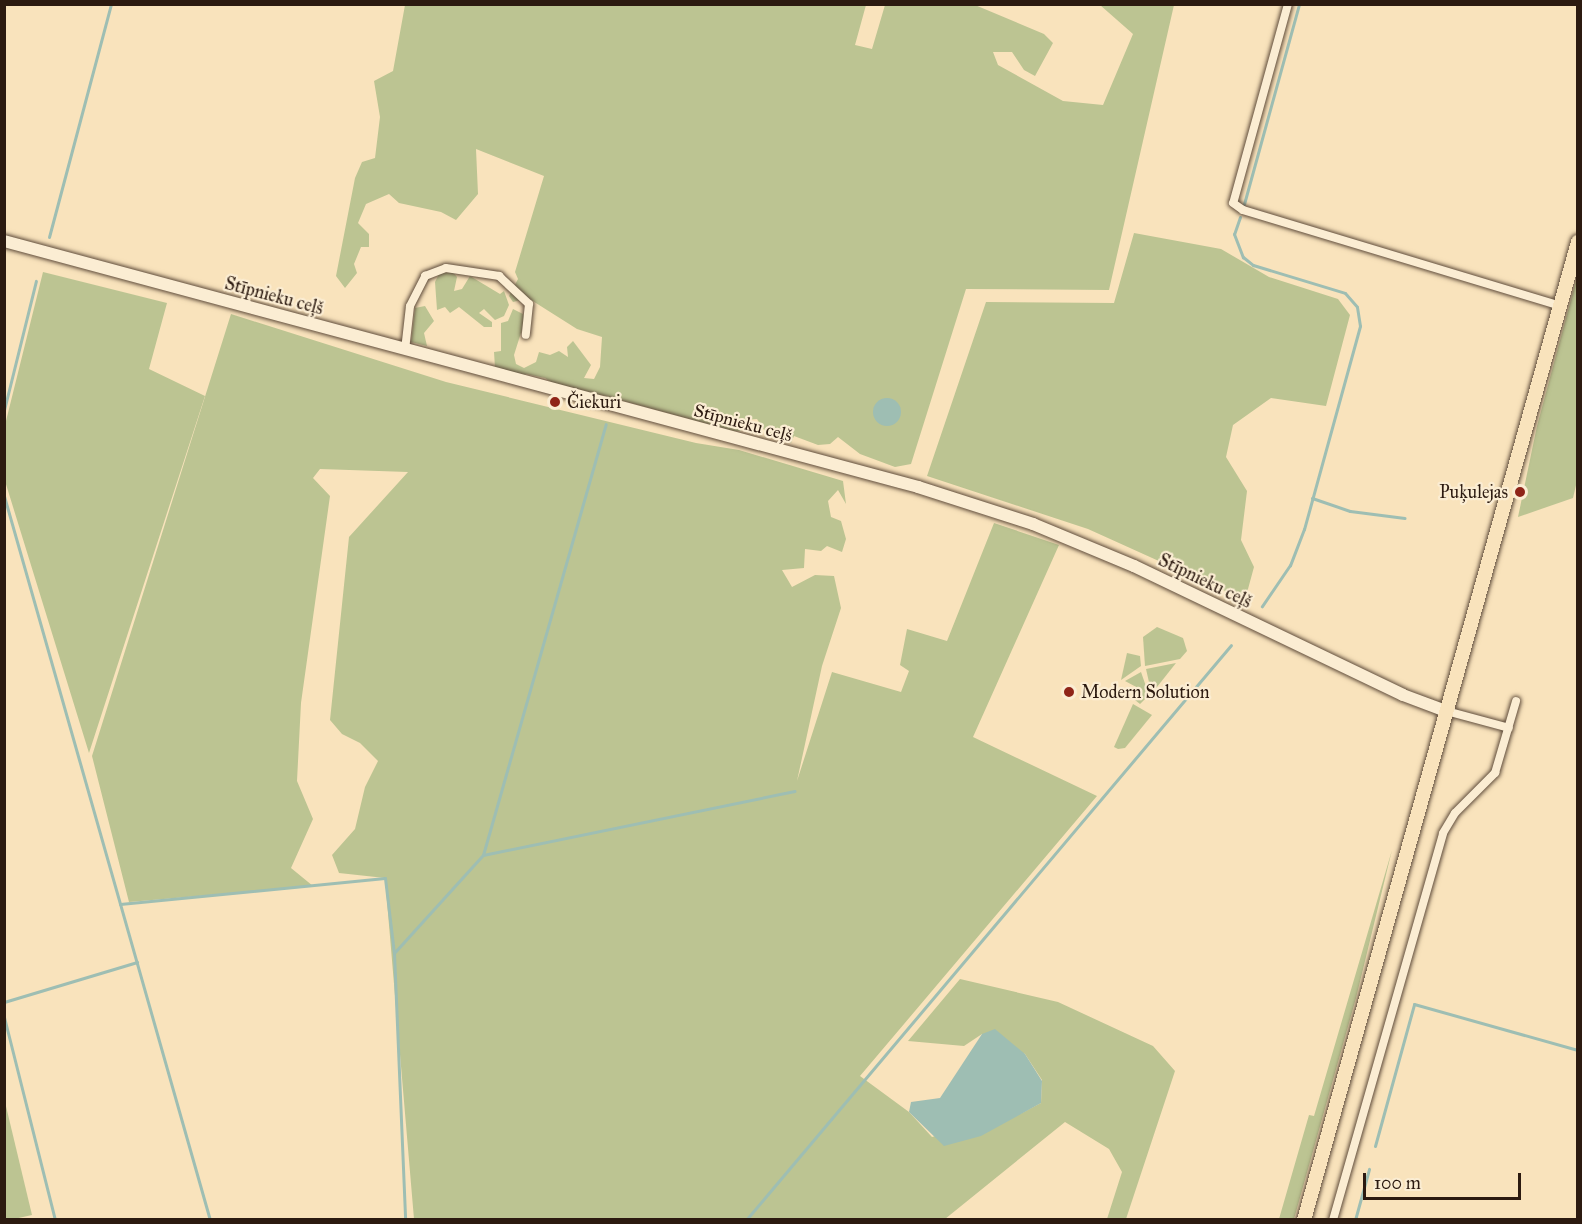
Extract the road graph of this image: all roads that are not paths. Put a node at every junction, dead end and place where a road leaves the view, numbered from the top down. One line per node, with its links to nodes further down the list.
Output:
1 (1288, 4): 4 (street)
2 (4, 241): 6 (main road, Stīpnieku ceļš)
3 (1578, 242): 4 (main road)
4 (1560, 306): 8 (main road)
5 (526, 335): 6 (street)
6 (405, 350): 8 (main road, Stīpnieku ceļš)
7 (1516, 701): 9 (street)
8 (1446, 711): 9 (street); 10 (main road)
9 (1509, 728): 11 (street)
10 (1304, 1220)
11 (1334, 1220)

